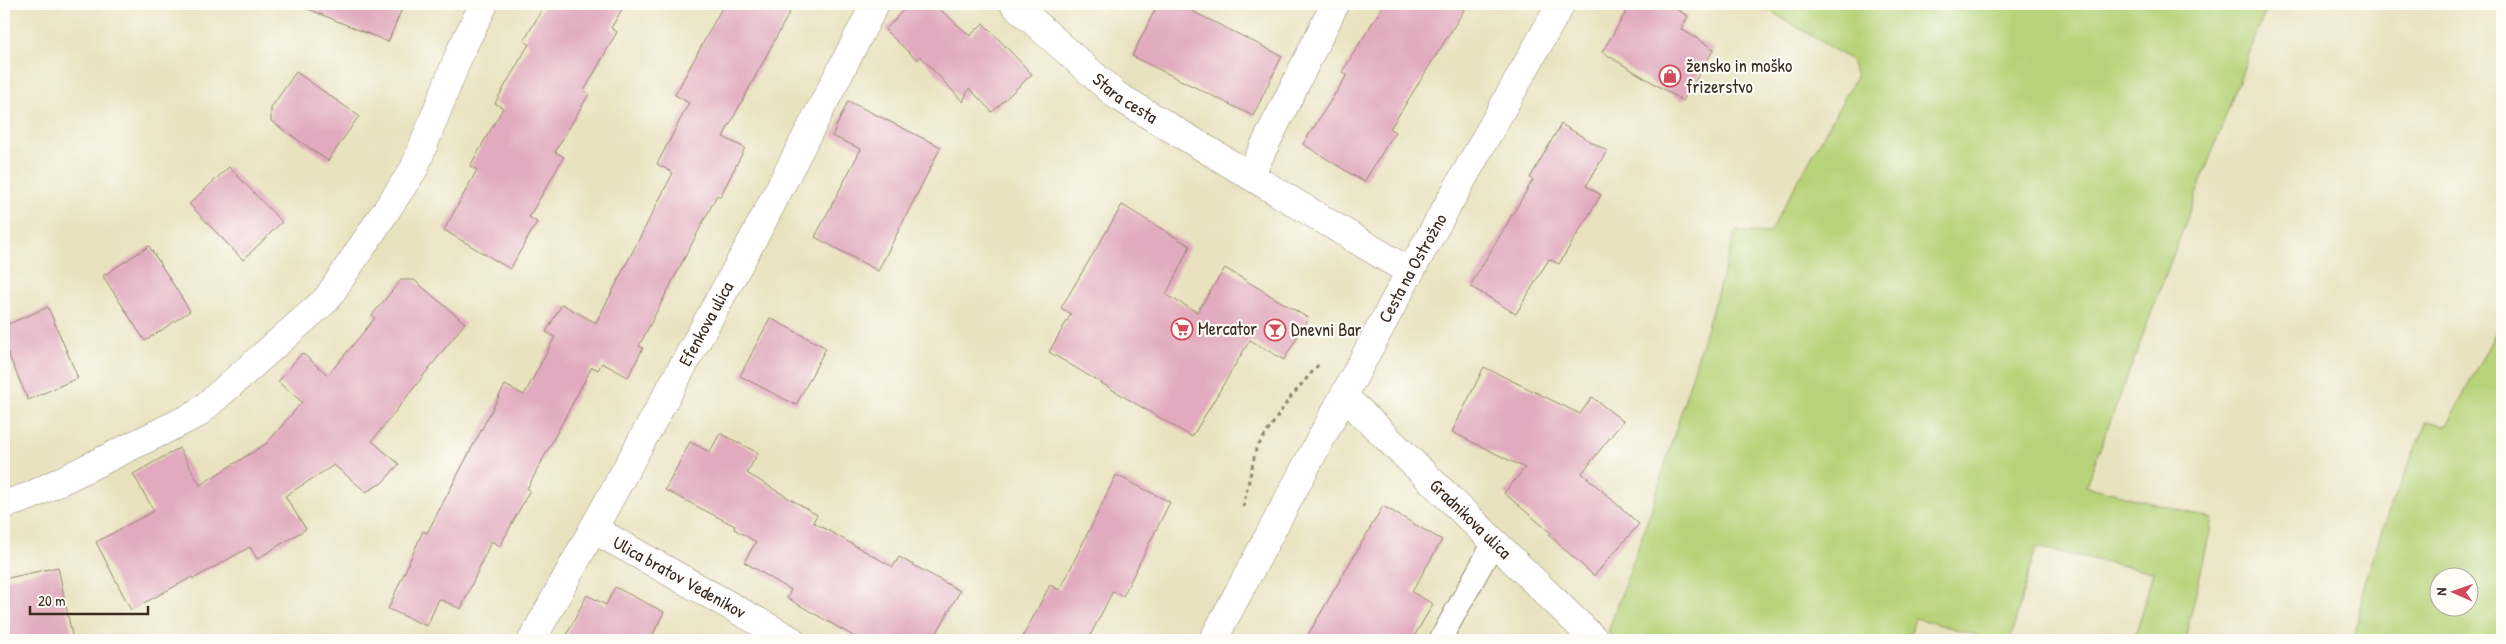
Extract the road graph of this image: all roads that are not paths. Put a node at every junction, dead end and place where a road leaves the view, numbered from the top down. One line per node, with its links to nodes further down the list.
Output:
1 (484, 4): 9 (street)
2 (875, 4): 10 (street, Efenkova ulica)
3 (1014, 4): 6 (street, Stara cesta)
4 (1336, 4): 6 (street)
5 (1561, 4): 7 (street, Cesta na Ostrožno)
6 (1250, 175): 7 (street, Stara cesta)
7 (1410, 272): 8 (street, Cesta na Ostrožno)
8 (1345, 397): 11 (street, Gradnikova ulica); 14 (street, Cesta na Ostrožno)
9 (4, 505)
10 (593, 529): 12 (street, Efenkova ulica); 13 (street, Ulica bratov Vedenikov)
11 (1494, 542): 15 (lane); 16 (street, Gradnikova ulica)
12 (532, 640)
13 (791, 640)
14 (1213, 640)
15 (1440, 640)
16 (1595, 640)

